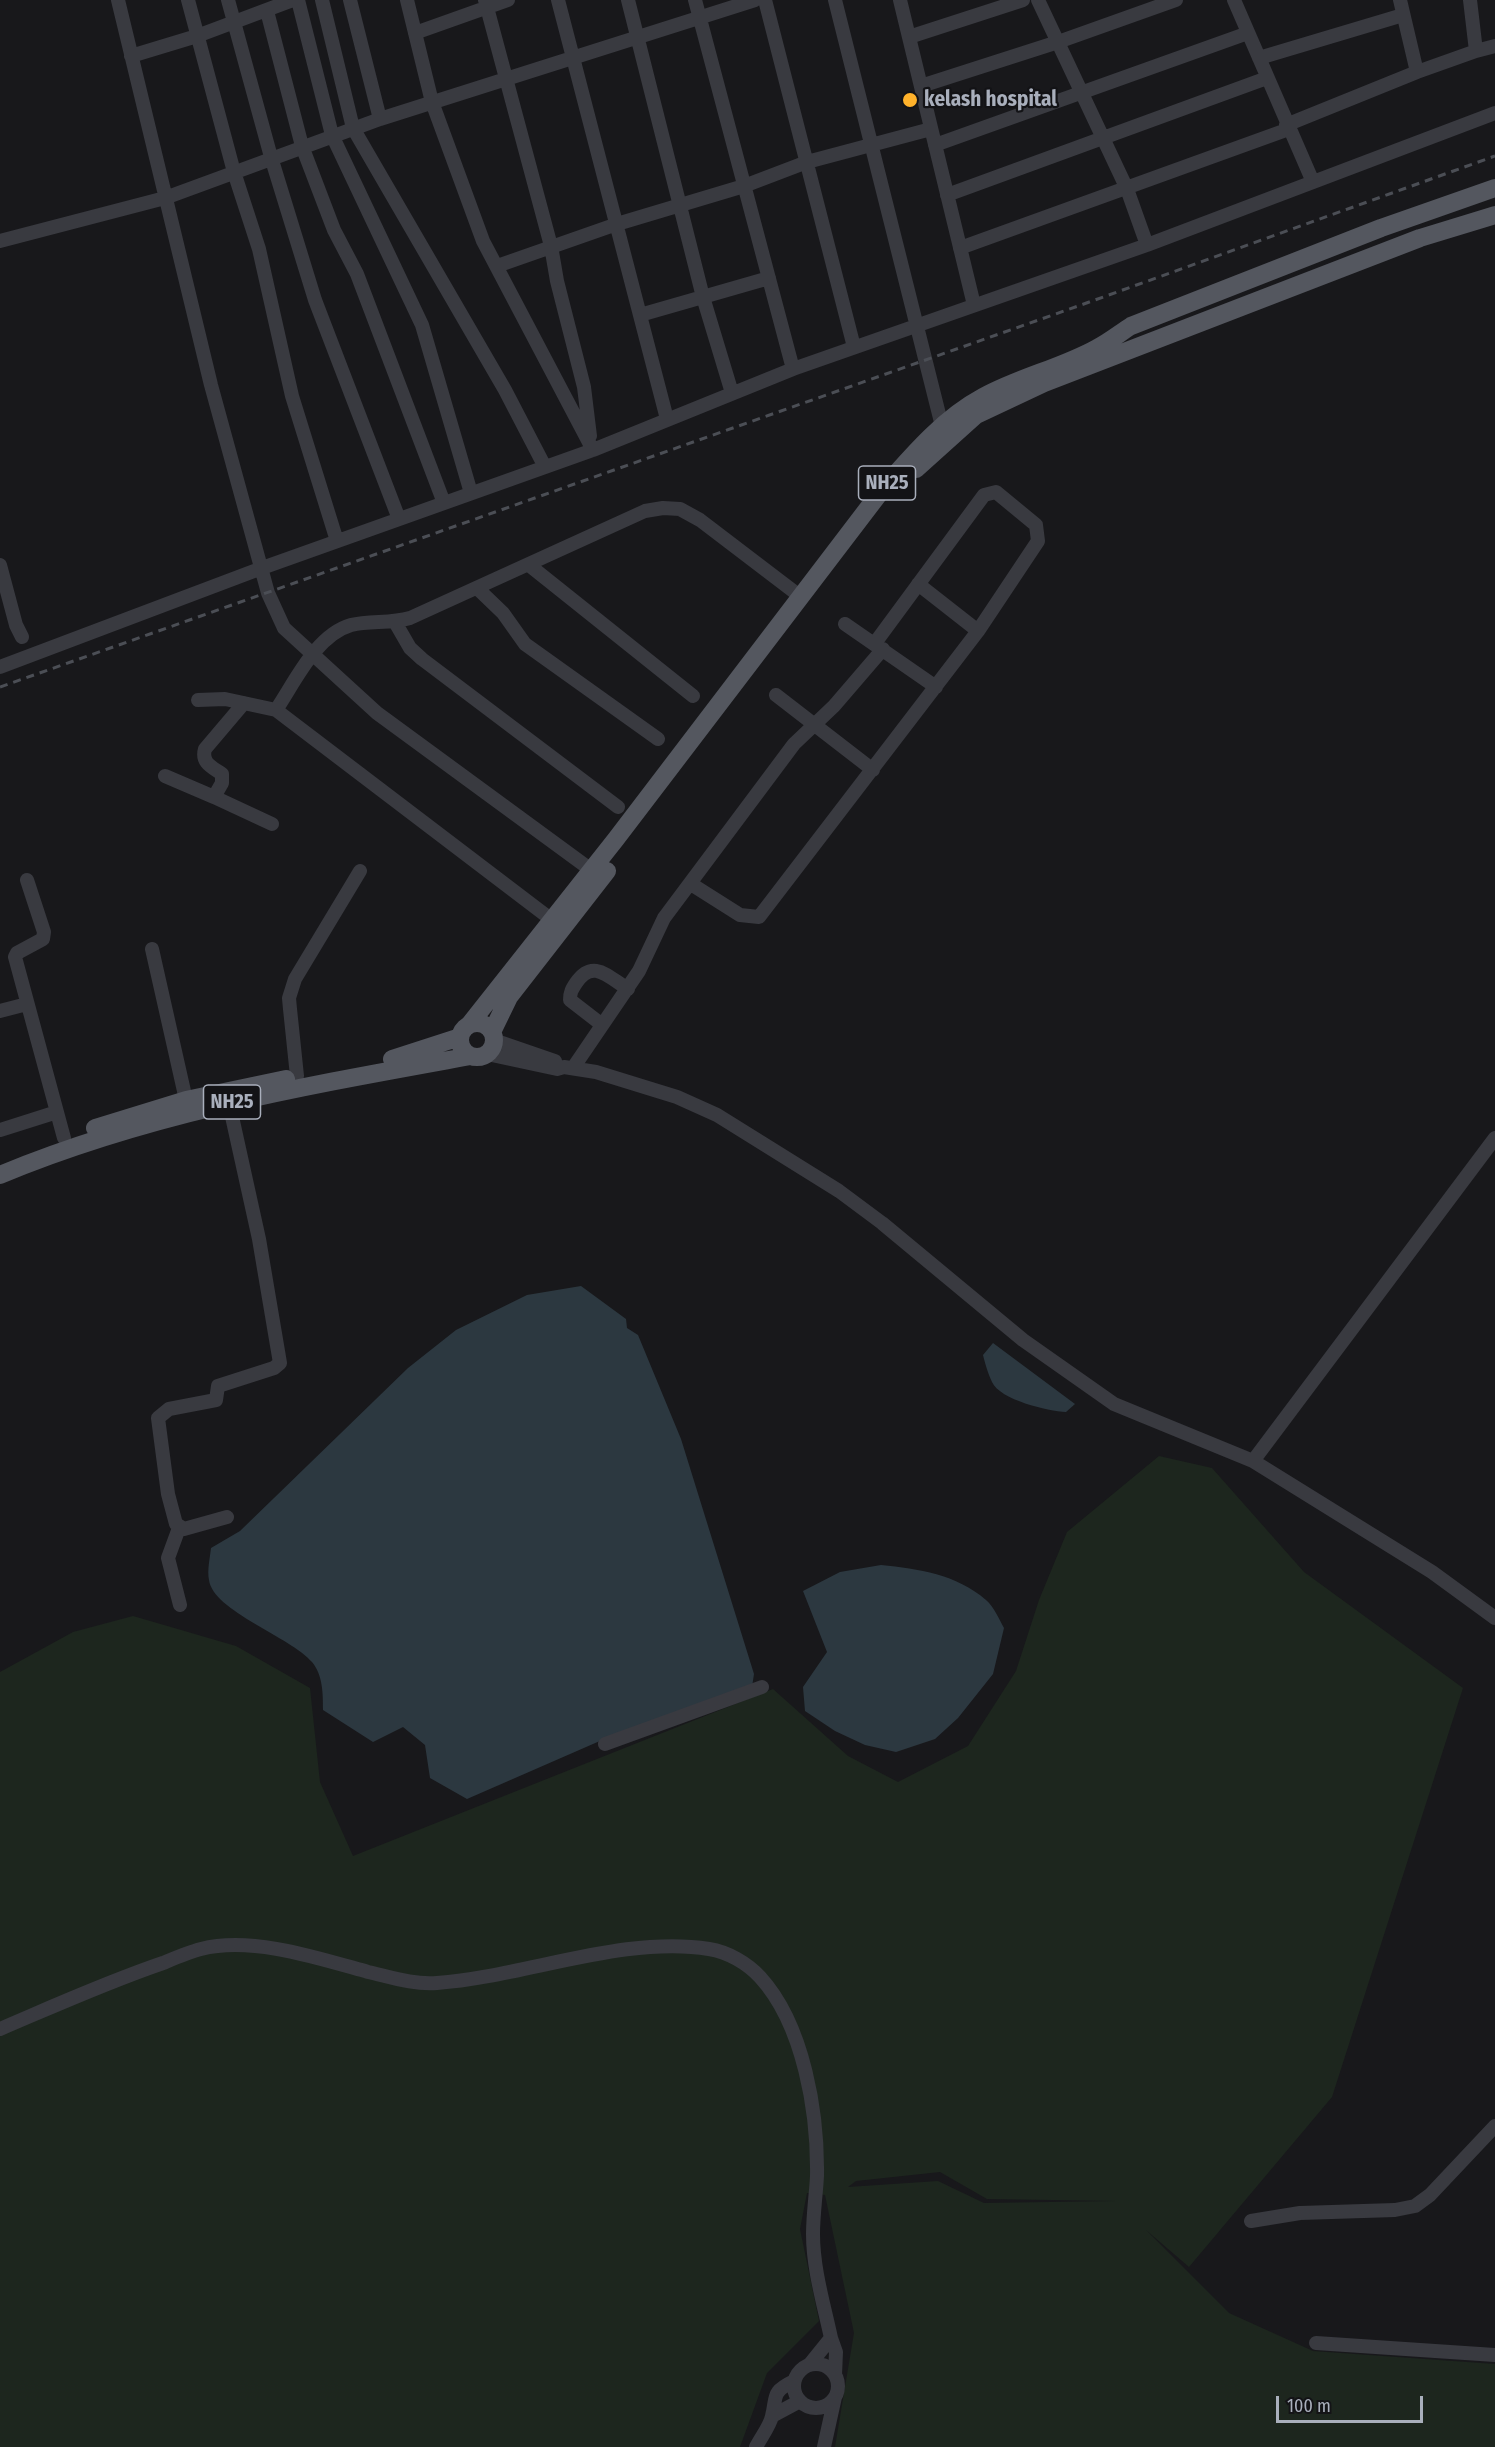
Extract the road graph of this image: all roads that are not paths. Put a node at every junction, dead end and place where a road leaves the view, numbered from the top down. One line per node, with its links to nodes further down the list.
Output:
1 (118, 0): 36 (street)
2 (188, 0): 30 (street)
3 (228, 0): 27 (street)
4 (293, 0): 24 (street)
5 (298, 0): 51 (street)
6 (322, 0): 49 (street)
7 (350, 0): 46 (street)
8 (407, 0): 28 (street)
9 (508, 0): 23 (street)
10 (558, 0): 37 (street)
11 (628, 0): 31 (street)
12 (695, 0): 26 (street)
13 (755, 0): 26 (street)
14 (765, 0): 57 (street)
15 (835, 0): 55 (street)
16 (900, 0): 32 (street)
17 (1023, 0): 32 (street)
18 (1038, 0): 33 (street)
19 (1176, 0): 33 (street)
20 (1234, 0): 29 (street)
21 (1400, 0): 25 (street)
22 (1470, 0): 35 (street)
23 (486, 4): 28 (street); 41 (street)
24 (267, 11): 27 (street); 54 (street)
25 (1403, 15): 38 (street); 39 (street)
26 (700, 18): 31 (street); 60 (street)
27 (234, 23): 30 (street); 56 (street)
28 (415, 33): 44 (street)
29 (1248, 33): 38 (street); 43 (street)
30 (197, 36): 36 (street); 58 (street)
31 (638, 37): 37 (street); 66 (street)
32 (909, 37): 42 (street)
33 (1058, 42): 42 (street); 43 (street)
34 (1495, 46): 35 (street)
35 (1476, 51): 39 (street)
36 (131, 56): 65 (street)
37 (573, 57): 41 (street); 69 (street)
38 (1259, 58): 40 (street)
39 (1417, 72): 48 (street)
40 (1267, 78): 48 (street); 52 (street)
41 (505, 79): 44 (street); 71 (street)
42 (921, 86): 50 (street)
43 (1082, 91): 52 (street); 53 (street)
44 (432, 102): 46 (street); 74 (street)
45 (1495, 113): 59 (street)
46 (380, 118): 49 (street)
47 (1495, 122): 73 (street)
48 (1288, 127): 59 (street); 62 (street)
49 (353, 128): 51 (street); 88 (street)
50 (931, 129): 53 (street); 55 (street)
51 (332, 135): 54 (street); 89 (street)
52 (1102, 137): 62 (street); 63 (street)
53 (935, 145): 63 (street)
54 (302, 146): 56 (street); 90 (street)
55 (872, 146): 57 (street); 79 (street)
56 (271, 157): 58 (street); 91 (street)
57 (807, 162): 60 (street); 81 (street)
58 (234, 172): 65 (street); 92 (street)
59 (1313, 182): 73 (street)
60 (744, 186): 66 (street); 75 (street)
61 (1495, 188): 80 (main road, NH25)
62 (1127, 189): 72 (street); 73 (street)
63 (947, 195): 72 (street)
64 (1495, 195): 80 (street)
65 (165, 198): 70 (street); 95 (street)
66 (680, 205): 69 (street); 76 (street)
67 (1495, 209): 82 (street)
68 (1495, 215): 82 (main road, NH25)
69 (616, 224): 71 (street); 78 (street)
70 (0, 241)
71 (551, 246): 74 (street); 87 (street)
72 (960, 248): 77 (street)
73 (1147, 248): 77 (street)
74 (496, 267): 87 (street)
75 (769, 278): 76 (street); 83 (street)
76 (703, 297): 78 (street); 84 (street)
77 (974, 305): 79 (street)
78 (640, 315): 85 (street)
79 (916, 325): 81 (street); 86 (street)
80 (1118, 334): 86 (main road, NH25)
81 (854, 347): 83 (street)
82 (1128, 351): 86 (main road, NH25)
83 (793, 369): 84 (street)
84 (732, 393): 85 (street)
85 (667, 419): 87 (street)
86 (944, 433): 98 (main road, NH25); 120 (main road, NH25)
87 (593, 450): 88 (street)
88 (545, 467): 89 (street)
89 (471, 493): 90 (street)
90 (444, 503): 91 (street)
91 (399, 519): 92 (street)
92 (337, 541): 95 (street)
93 (0, 565): 102 (street)
94 (529, 565): 97 (street); 98 (street); 108 (street)
95 (262, 568): 104 (street); 105 (street)
96 (918, 584): 101 (street); 101 (street); 103 (street)
97 (477, 588): 99 (street); 113 (street)
98 (801, 597): 120 (main road, NH25)
99 (395, 622): 104 (street); 117 (street)
100 (845, 624): 103 (street)
101 (978, 631): 106 (street)
102 (22, 637)
103 (879, 646): 106 (street); 112 (street)
104 (314, 655): 111 (street); 120 (street)
105 (0, 667)
106 (936, 687): 114 (street)
107 (776, 695): 112 (street)
108 (693, 696)
109 (198, 700): 110 (street)
110 (244, 703): 111 (street); 116 (street)
111 (276, 710): 123 (street)
112 (813, 725): 114 (street); 122 (street)
113 (658, 739)
114 (873, 770): 122 (street)
115 (165, 776): 116 (street)
116 (214, 797): 118 (street)
117 (618, 807)
118 (272, 824)
119 (360, 871): 132 (street)
120 (597, 874): 123 (main road, NH25); 130 (main road, NH25)
121 (27, 880): 126 (street)
122 (691, 884): 125 (street)
123 (552, 920): 129 (main road, NH25)
124 (152, 949): 133 (street)
125 (628, 989): 128 (street); 128 (street)
126 (27, 1004): 127 (street); 135 (street)
127 (0, 1011)
128 (601, 1024): 131 (street)
129 (464, 1031): 130 (main road); 130 (main road); 132 (main road, NH25)
130 (486, 1045): 131 (street); 134 (main road, NH25)
131 (568, 1067): 141 (street)
132 (297, 1077): 133 (main road, NH25)
133 (186, 1100): 137 (main road, NH25)
134 (229, 1102): 140 (main road, NH25); 143 (street)
135 (57, 1112): 136 (street); 137 (street)
136 (0, 1130)
137 (64, 1138): 139 (main road, NH25)
138 (1495, 1138): 141 (street)
139 (0, 1162)
140 (0, 1175)
141 (1253, 1461): 145 (street)
142 (227, 1517): 143 (street)
143 (179, 1528): 144 (street)
144 (180, 1605)
145 (1495, 1618)
146 (762, 1687): 147 (street)
147 (605, 1744)
148 (0, 2029): 151 (street)
149 (1495, 2126): 150 (street)
150 (1251, 2221)
151 (831, 2338): 154 (street); 155 (street)
152 (1316, 2343): 153 (street)
153 (1495, 2355)
154 (810, 2364): 155 (street); 156 (street)
155 (835, 2375): 157 (street)
156 (794, 2381): 158 (street); 160 (street)
157 (835, 2397): 159 (street); 161 (street)
158 (800, 2401): 159 (street); 160 (street)
159 (815, 2408): 161 (street)
160 (772, 2416): 162 (street)
161 (826, 2441)
162 (756, 2447)

